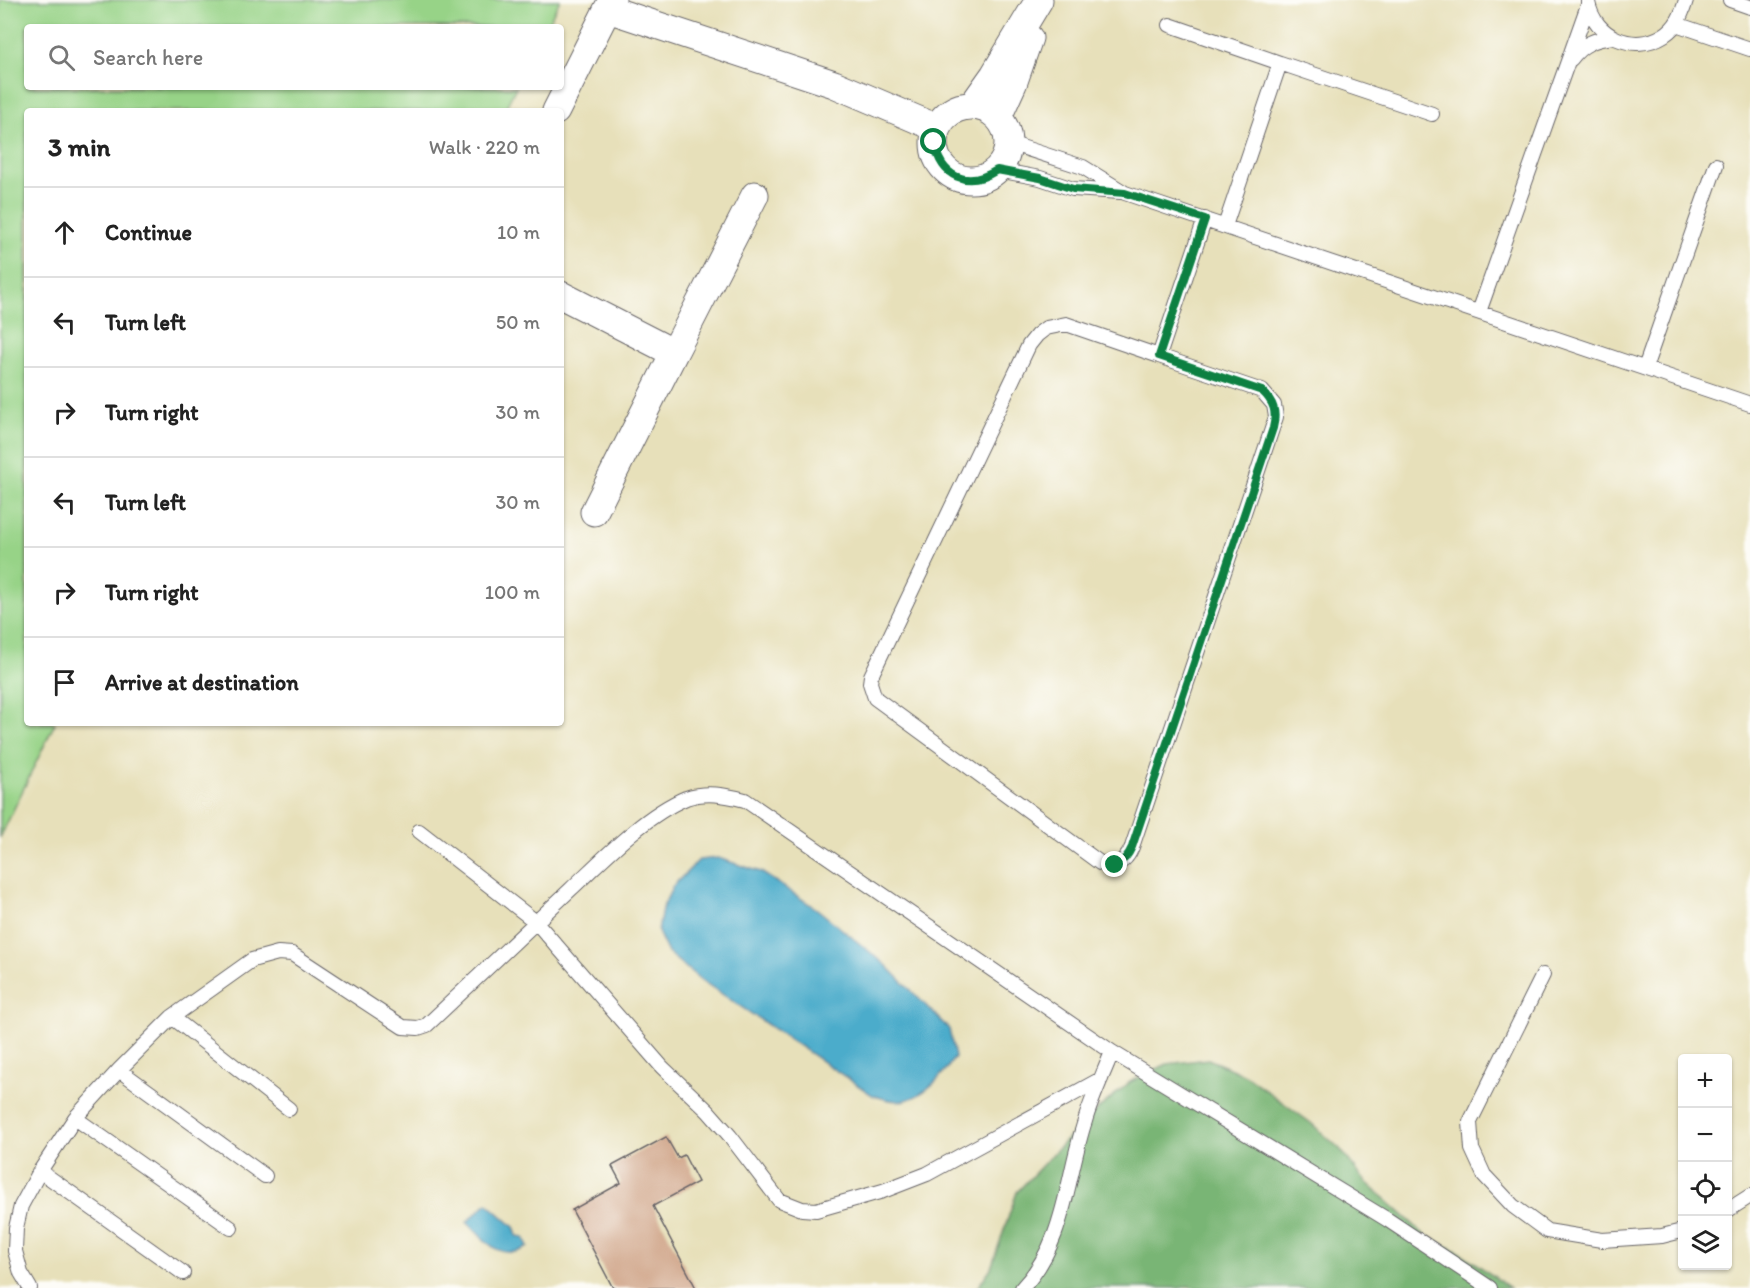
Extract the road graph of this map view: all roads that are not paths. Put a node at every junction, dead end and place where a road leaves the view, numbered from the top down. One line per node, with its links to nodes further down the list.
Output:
1 (1686, 0): 7 (lane)
2 (1730, 0): 6 (lane)
3 (1039, 1): 13 (street); 16 (street)
4 (1588, 2): 9 (lane); 12 (lane)
5 (610, 4): 14 (street); 17 (street)
6 (1750, 7)
7 (1676, 24): 9 (lane); 10 (lane)
8 (1170, 25): 11 (lane)
9 (1613, 37): 12 (lane)
10 (1750, 49)
11 (1280, 63): 15 (lane); 24 (lane)
12 (1568, 63): 26 (lane)
13 (972, 105): 16 (street); 17 (street)
14 (558, 108)
15 (1432, 114)
16 (998, 117): 18 (street)
17 (937, 128): 20 (street)
18 (1009, 143): 20 (street); 21 (lane)
19 (1716, 165): 29 (lane)
20 (997, 170): 21 (lane)
21 (1125, 193): 23 (lane)
22 (755, 195): 27 (street)
23 (1205, 219): 24 (lane); 28 (lane)
24 (1225, 226): 26 (lane)
25 (564, 297): 27 (street)
26 (1479, 312): 29 (lane)
27 (674, 353): 31 (street)
28 (1159, 356): 28 (lane)
29 (1645, 368): 30 (lane)
30 (1750, 404)
31 (594, 512)
32 (419, 831): 33 (lane)
33 (536, 922): 35 (lane); 36 (lane); 38 (lane)
34 (1543, 975): 46 (lane)
35 (172, 1017): 37 (lane); 39 (lane)
36 (1112, 1052): 38 (lane); 50 (lane)
37 (119, 1070): 40 (lane); 42 (lane)
38 (1101, 1079): 49 (lane)
39 (289, 1109)
40 (75, 1118): 41 (lane); 45 (lane)
41 (40, 1171): 47 (lane); 48 (lane)
42 (265, 1176)
43 (1750, 1196): 44 (lane)
44 (1732, 1207)
45 (231, 1228)
46 (1678, 1232)
47 (183, 1273)
48 (30, 1288)
49 (1022, 1288)
50 (1490, 1288)

